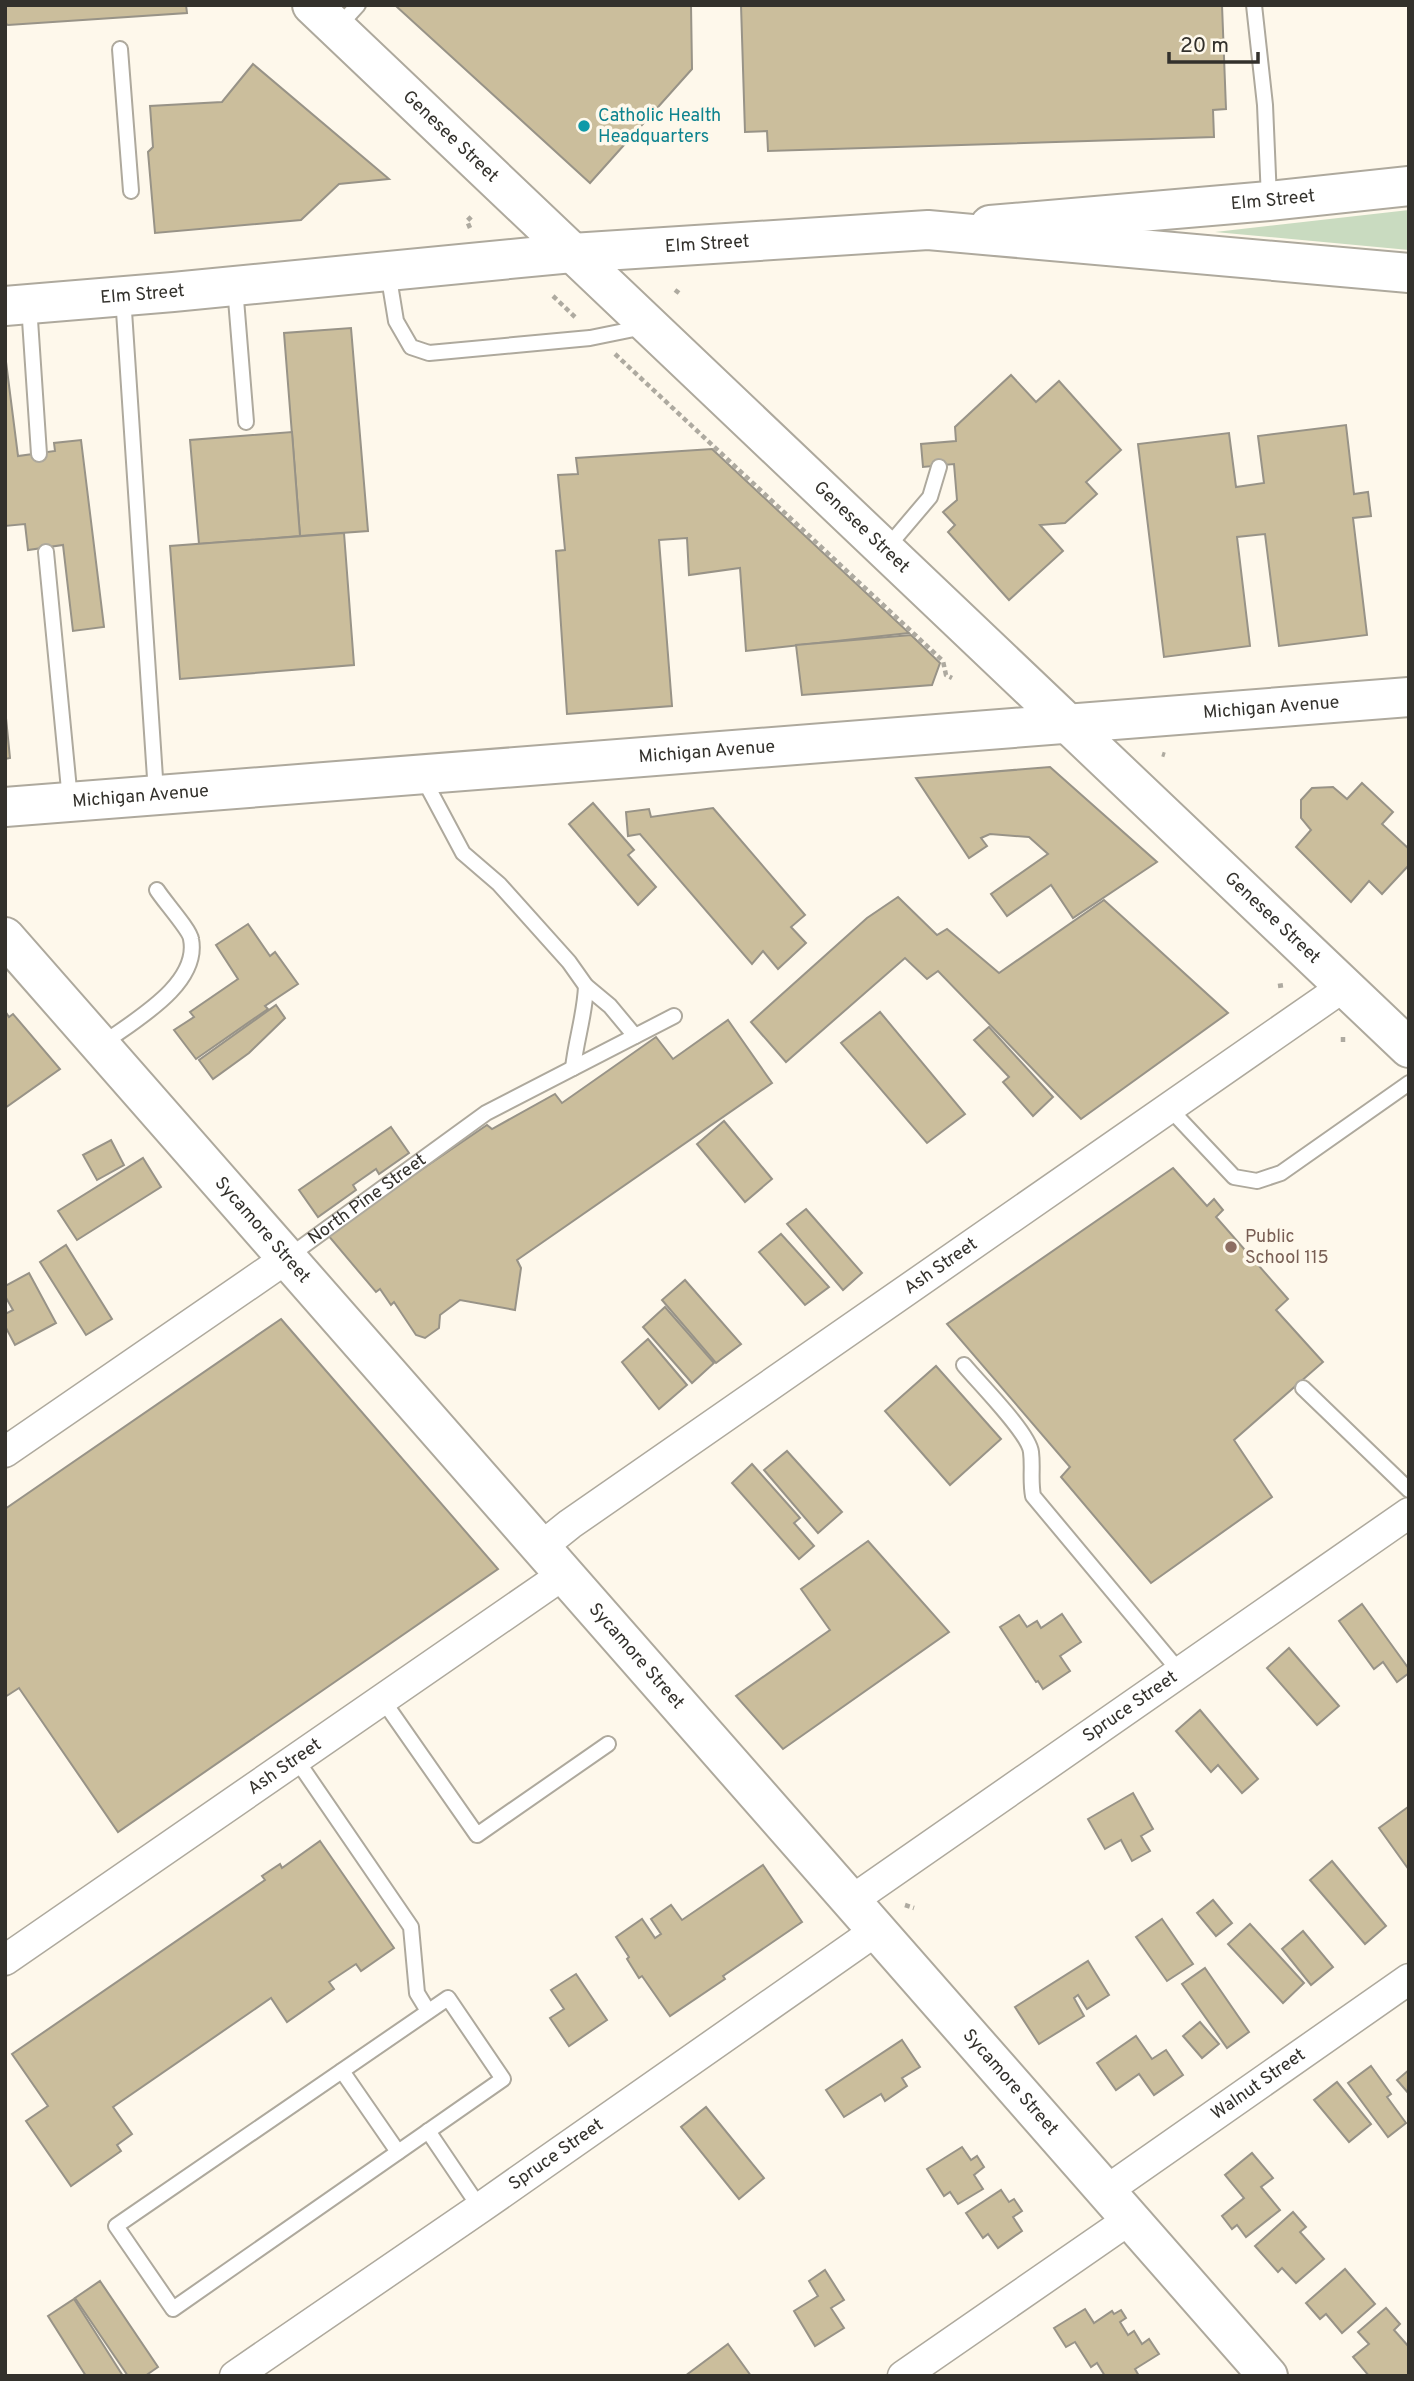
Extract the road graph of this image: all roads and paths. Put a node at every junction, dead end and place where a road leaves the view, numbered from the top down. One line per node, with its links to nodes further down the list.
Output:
1 (1254, 5): 6 (lane)
2 (336, 13): 10 (main road, Genesee Street)
3 (120, 50): 5 (lane)
4 (1409, 186): 6 (main road, Elm Street)
5 (131, 191)
6 (1269, 201): 9 (main road, Elm Street)
7 (473, 215): 8 (path)
8 (471, 229)
9 (928, 230): 10 (main road, Elm Street); 12 (main road)
10 (572, 253): 11 (main road, Elm Street); 17 (main road, Genesee Street)
11 (388, 271): 13 (main road, Elm Street); 18 (lane)
12 (1409, 274)
13 (235, 286): 14 (main road, Elm Street); 19 (lane)
14 (123, 296): 16 (main road, Elm Street); 28 (lane)
15 (560, 296): 18 (path)
16 (17, 305): 20 (lane)
17 (649, 326): 18 (lane); 22 (main road, Genesee Street)
18 (596, 337): 24 (path)
19 (246, 422)
20 (39, 454)
21 (939, 467): 22 (lane)
22 (885, 551): 26 (main road, Genesee Street)
23 (46, 552): 29 (lane)
24 (953, 678)
25 (1409, 697): 26 (main road, Michigan Avenue)
26 (1065, 723): 27 (main road, Michigan Avenue); 36 (main road, Genesee Street)
27 (420, 774): 28 (main road, Michigan Avenue); 34 (lane)
28 (156, 794): 29 (main road, Michigan Avenue)
29 (70, 801): 30 (main road, Michigan Avenue)
30 (5, 807)
31 (157, 890): 41 (lane)
32 (5, 937): 41 (main road, Sycamore Street)
33 (1285, 985): 35 (path)
34 (586, 986): 38 (lane); 43 (lane)
35 (1278, 986)
36 (1343, 987): 42 (main road, Genesee Street); 45 (street, Ash Street)
37 (674, 1016): 38 (lane, North Pine Street)
38 (635, 1037): 43 (lane, North Pine Street)
39 (1343, 1037): 40 (path)
40 (1343, 1045)
41 (100, 1046): 46 (main road, Sycamore Street)
42 (1409, 1048)
43 (573, 1069): 46 (lane, North Pine Street)
44 (1409, 1083): 45 (lane)
45 (1169, 1108): 52 (street, Ash Street)
46 (287, 1258): 49 (street, North Pine Street); 52 (main road, Sycamore Street)
47 (964, 1365): 53 (lane)
48 (1303, 1388): 50 (lane)
49 (5, 1452)
50 (1409, 1490)
51 (1409, 1513): 53 (street, Spruce Street)
52 (552, 1561): 54 (street, Ash Street); 57 (main road, Sycamore Street)
53 (1180, 1672): 57 (street, Spruce Street)
54 (382, 1699): 55 (lane); 56 (street, Ash Street)
55 (608, 1744)
56 (296, 1759): 61 (street, Ash Street); 63 (lane)
57 (851, 1901): 60 (main road, Sycamore Street)
58 (905, 1905): 59 (path)
59 (914, 1908)
60 (877, 1930): 67 (main road, Sycamore Street); 68 (street, Spruce Street)
61 (5, 1960)
62 (1409, 1979): 67 (street, Walnut Street)
63 (428, 2011): 64 (lane); 65 (lane)
64 (342, 2071): 66 (lane); 66 (lane)
65 (428, 2131): 66 (lane); 68 (lane)
66 (398, 2152)
67 (1106, 2191): 69 (main road, Sycamore Street)
68 (480, 2208): 70 (street, Spruce Street)
69 (1130, 2219): 71 (street); 72 (main road, Sycamore Street)
70 (234, 2376)
71 (903, 2376)
72 (1268, 2376)

